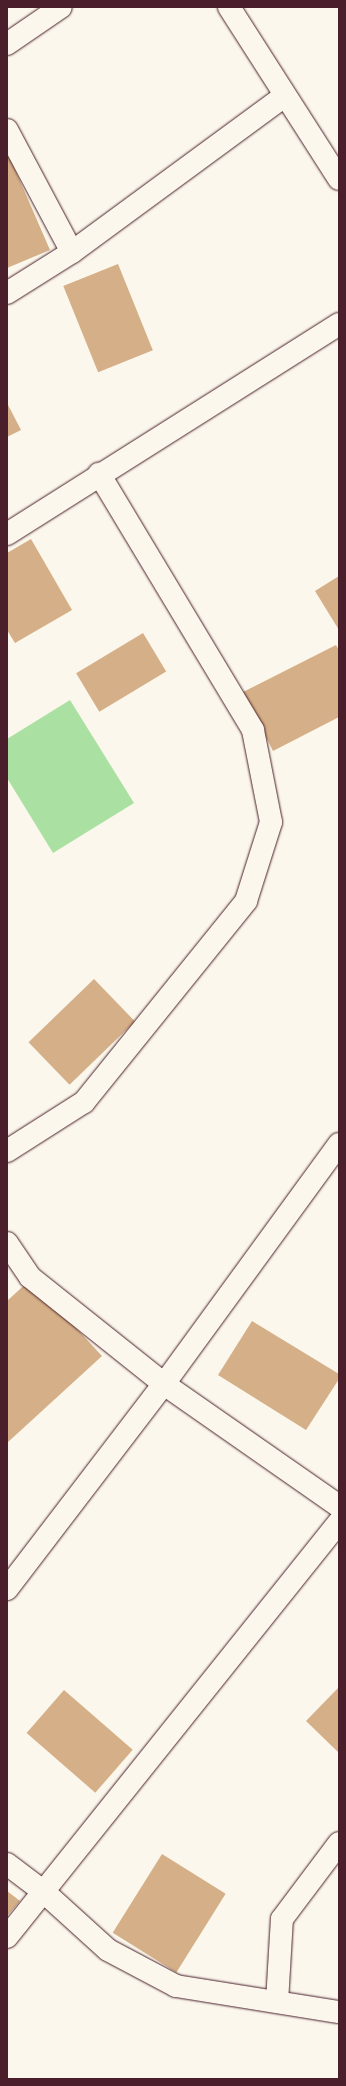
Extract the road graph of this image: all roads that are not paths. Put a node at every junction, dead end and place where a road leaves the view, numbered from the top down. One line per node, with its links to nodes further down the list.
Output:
1 (61, 7): 3 (street)
2 (229, 7): 4 (street)
3 (7, 44)
4 (284, 96): 6 (street); 7 (street)
5 (7, 130): 7 (street)
6 (339, 180)
7 (72, 252): 8 (street)
8 (7, 293)
9 (339, 324): 10 (street)
10 (99, 474): 11 (street); 13 (street)
11 (7, 534)
12 (339, 1144): 15 (street)
13 (7, 1151)
14 (7, 1242): 15 (street)
15 (164, 1384): 16 (street); 18 (street)
16 (339, 1506)
17 (339, 1522): 21 (street)
18 (7, 1589)
19 (339, 1843): 23 (street)
20 (7, 1864): 21 (street)
21 (44, 1892): 22 (street); 23 (street)
22 (7, 1937)
23 (277, 2002): 24 (street)
24 (339, 2012)

